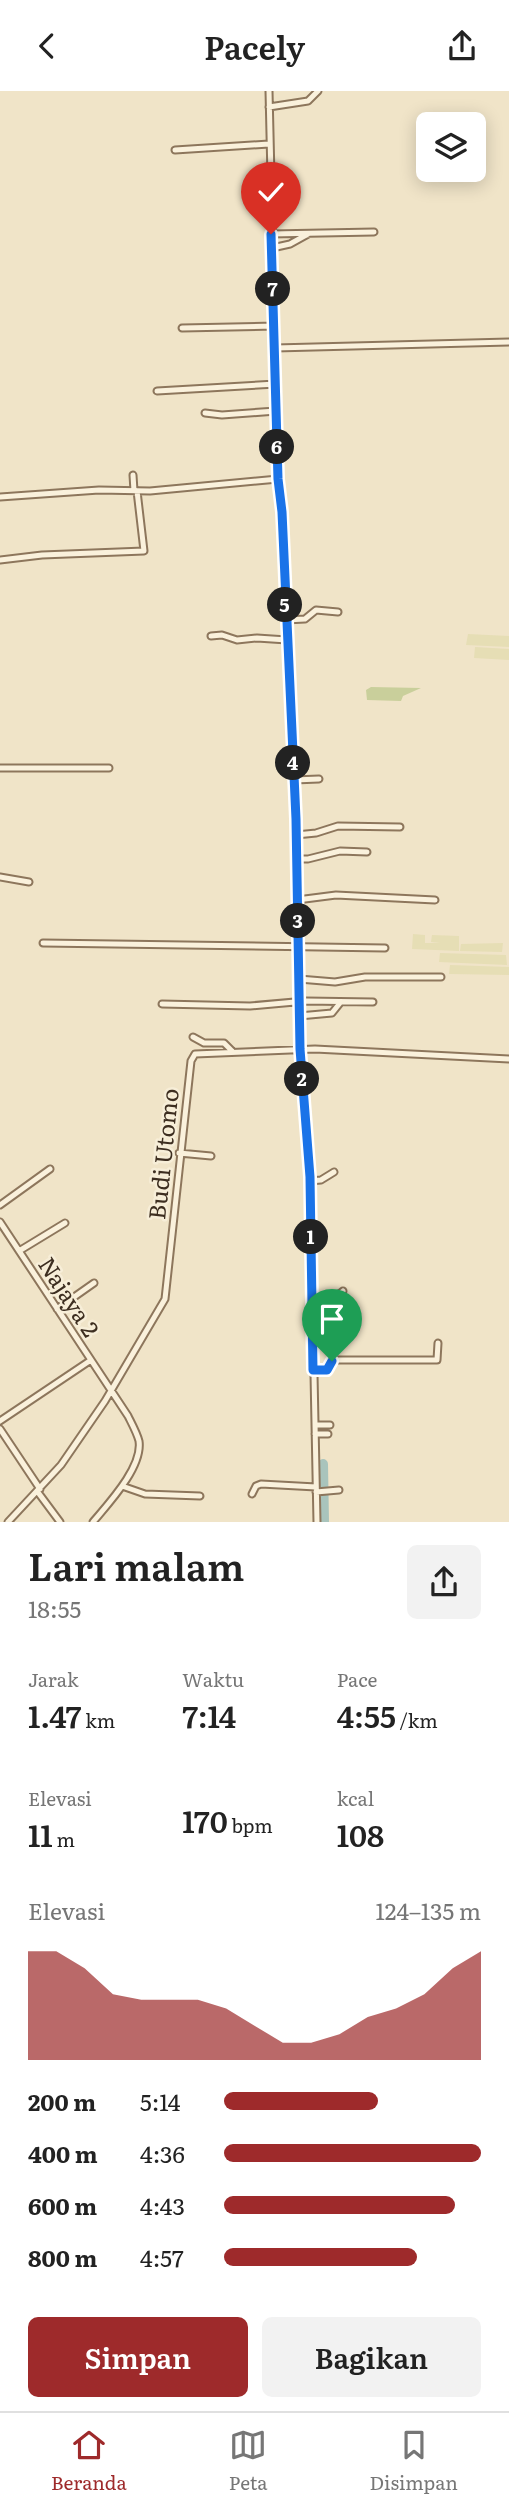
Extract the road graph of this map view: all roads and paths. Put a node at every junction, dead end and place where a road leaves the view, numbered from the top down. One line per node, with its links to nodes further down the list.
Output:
1 (269, 91): 3 (street)
2 (318, 91): 3 (street)
3 (269, 107): 4 (street)
4 (269, 144): 5 (street); 8 (street)
5 (175, 149)
6 (374, 232): 7 (street)
7 (311, 233): 8 (street); 9 (street)
8 (271, 234): 9 (street)
9 (278, 247): 10 (street)
10 (274, 326): 11 (street); 13 (street)
11 (182, 328)
12 (509, 342): 13 (street)
13 (275, 348): 14 (street)
14 (276, 384): 15 (street); 16 (street)
15 (157, 391)
16 (276, 411): 17 (street); 19 (street)
17 (205, 413)
18 (133, 475): 20 (street)
19 (278, 479): 20 (street); 24 (street)
20 (135, 491): 21 (street); 22 (street)
21 (0, 497)
22 (0, 560)
23 (338, 612): 24 (street)
24 (288, 621): 26 (street)
25 (211, 636): 26 (street)
26 (287, 640): 30 (street)
27 (0, 768): 28 (street)
28 (109, 768)
29 (319, 779): 30 (street)
30 (296, 780): 32 (street)
31 (400, 827): 32 (street)
32 (298, 835): 34 (street)
33 (367, 852): 34 (street)
34 (298, 859): 37 (street)
35 (0, 877): 36 (street)
36 (29, 882)
37 (300, 900): 38 (street); 40 (street)
38 (435, 900)
39 (43, 943): 40 (street)
40 (301, 945): 41 (street); 43 (street)
41 (385, 948)
42 (441, 977): 43 (street)
43 (306, 979): 44 (street)
44 (303, 1001): 46 (street); 47 (street); 48 (street)
45 (373, 1002): 46 (street)
46 (340, 1003): 48 (street)
47 (162, 1005)
48 (306, 1015): 50 (street)
49 (193, 1037): 51 (street)
50 (303, 1049): 51 (street, Budi Utomo); 52 (street, Budi Utomo); 57 (street)
51 (232, 1051): 53 (street, Budi Utomo)
52 (509, 1059)
53 (179, 1153): 54 (street); 71 (street, Budi Utomo)
54 (211, 1156)
55 (50, 1169): 58 (street)
56 (334, 1172): 57 (street)
57 (311, 1181): 64 (street)
58 (0, 1205)
59 (0, 1222): 61 (street, Najaya 2)
60 (65, 1223): 61 (street)
61 (19, 1251): 66 (street, Najaya 2)
62 (94, 1283): 66 (street)
63 (343, 1291): 64 (street)
64 (312, 1298): 67 (street)
65 (344, 1303): 67 (street)
66 (57, 1309): 69 (street, Najaya 2)
67 (312, 1316): 70 (street)
68 (438, 1343): 70 (street)
69 (91, 1360): 71 (street, Najaya 2); 72 (street)
70 (315, 1370): 73 (street)
71 (111, 1390): 78 (street, Najaya 2); 79 (street, Budi Utomo)
72 (0, 1421)
73 (317, 1425): 74 (street); 76 (street)
74 (330, 1426)
75 (0, 1429): 79 (street)
76 (316, 1434): 77 (street); 80 (street)
77 (328, 1434)
78 (122, 1486): 83 (street); 86 (street, Najaya 2)
79 (39, 1490): 84 (street, Budi Utomo); 85 (street)
80 (316, 1490): 81 (street); 82 (street); 87 (street)
81 (338, 1490)
82 (252, 1494)
83 (200, 1496)
84 (8, 1522)
85 (60, 1522)
86 (93, 1522)
87 (317, 1522)

